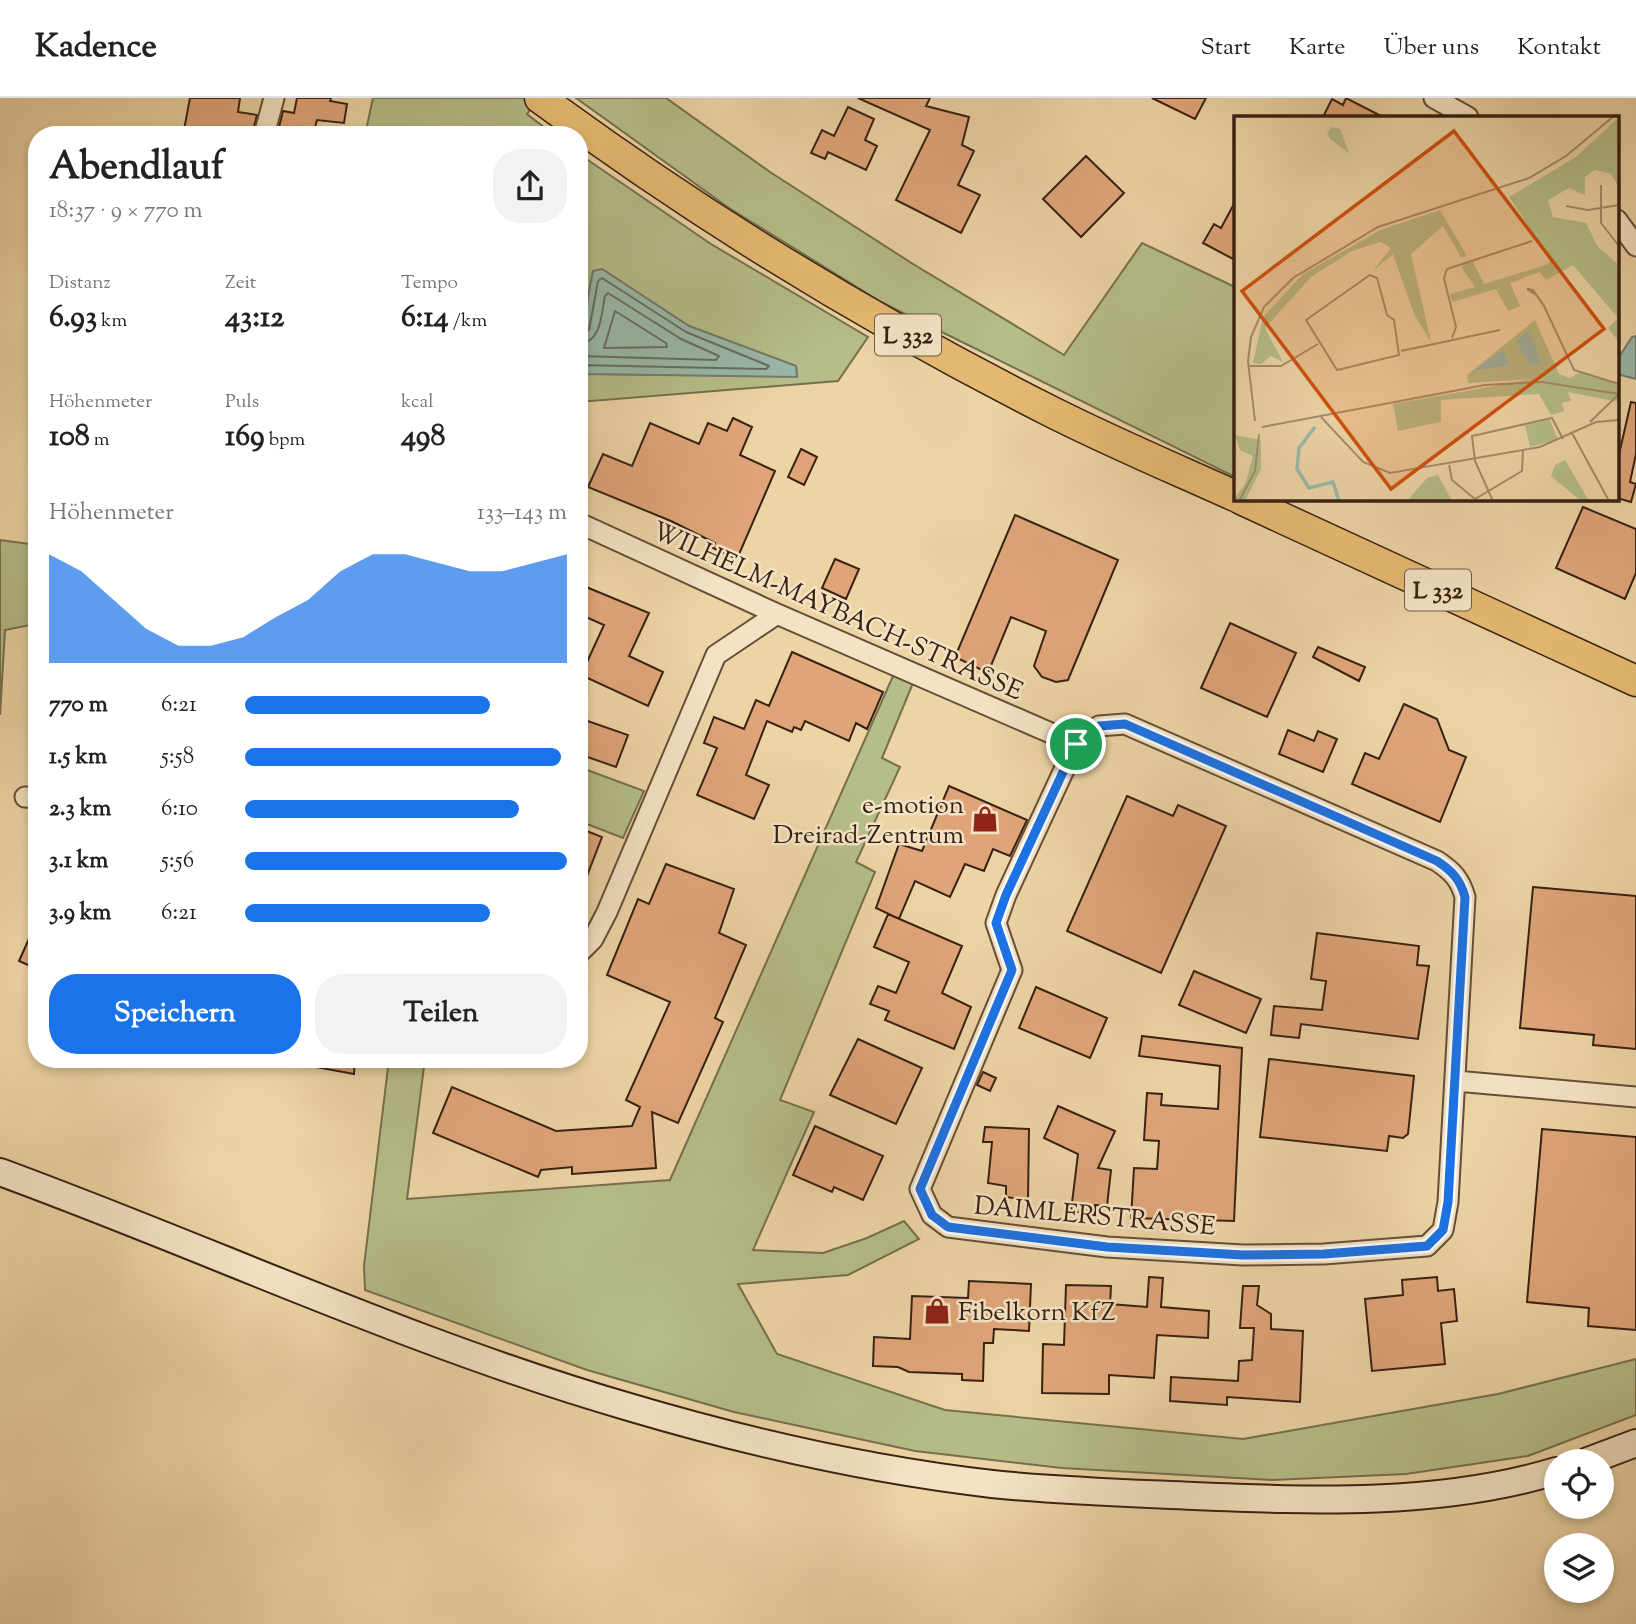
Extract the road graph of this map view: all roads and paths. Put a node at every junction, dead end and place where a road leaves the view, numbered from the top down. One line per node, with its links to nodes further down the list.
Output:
1 (274, 98): 5 (street)
2 (540, 98): 6 (main road, L 332)
3 (1434, 98): 4 (street)
4 (1466, 116)
5 (266, 126)
6 (578, 126)
7 (588, 134): 10 (main road, L 332)
8 (1618, 221): 9 (street)
9 (1636, 246)
10 (1234, 496)
11 (1243, 500): 14 (main road, L 332)
12 (588, 527): 13 (street, WILHELM-MAYBACH-STRASSE)
13 (777, 614): 15 (street, WILHELM-MAYBACH-STRASSE); 16 (street)
14 (1636, 681)
15 (1076, 744): 17 (street, DAIMLERSTRASSE); 17 (street, DAIMLERSTRASSE)
16 (588, 944)
17 (1456, 1081): 18 (street)
18 (1636, 1097)
19 (0, 1172): 22 (main road)
20 (1636, 1443): 21 (main road)
21 (1614, 1451)
22 (1544, 1474)

